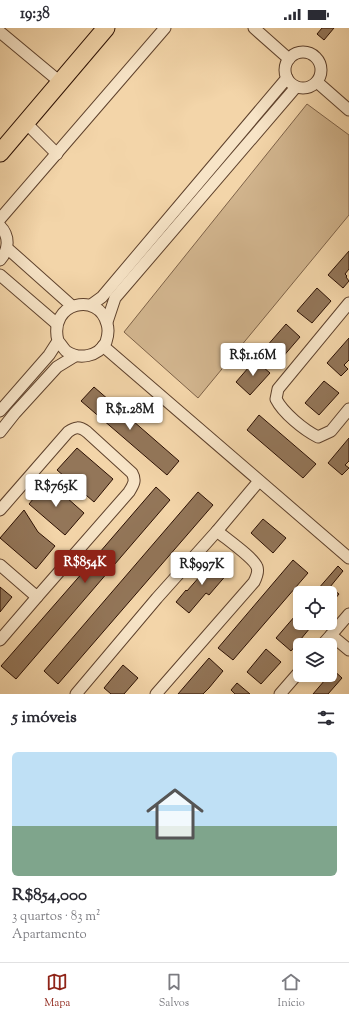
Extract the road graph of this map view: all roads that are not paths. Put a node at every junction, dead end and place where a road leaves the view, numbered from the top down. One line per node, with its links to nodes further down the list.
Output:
1 (106, 28): 7 (main road)
2 (165, 28): 13 (street)
3 (254, 28): 5 (street)
4 (0, 32): 7 (street)
5 (288, 59): 6 (street); 8 (street)
6 (287, 78): 9 (street); 21 (street)
7 (60, 82): 11 (main road)
8 (317, 82): 9 (street); 10 (street)
9 (296, 87): 22 (street)
10 (349, 110)
11 (26, 124): 12 (main road); 13 (street)
12 (0, 153)
13 (57, 154): 14 (street)
14 (0, 219)
15 (0, 226): 16 (street)
16 (7, 248): 17 (street); 20 (street)
17 (0, 260)
18 (0, 275): 23 (street)
19 (349, 303): 27 (street)
20 (72, 306): 21 (street); 23 (street)
21 (91, 306): 22 (street)
22 (107, 322): 25 (street)
23 (57, 324): 24 (street)
24 (58, 341): 26 (street); 28 (street)
25 (103, 346): 26 (street); 30 (street)
26 (76, 356): 29 (street)
27 (349, 409)
28 (0, 411)
29 (0, 432)
30 (259, 481): 32 (street); 33 (street)
31 (0, 510): 35 (street)
32 (217, 531): 42 (street); 43 (street)
33 (349, 558)
34 (0, 565): 35 (street)
35 (37, 596): 39 (street)
36 (349, 614): 37 (street)
37 (331, 635): 38 (street); 40 (street)
38 (328, 638)
39 (0, 640)
40 (349, 650)
41 (293, 679): 44 (street)
42 (76, 694)
43 (156, 694)
44 (280, 694)

